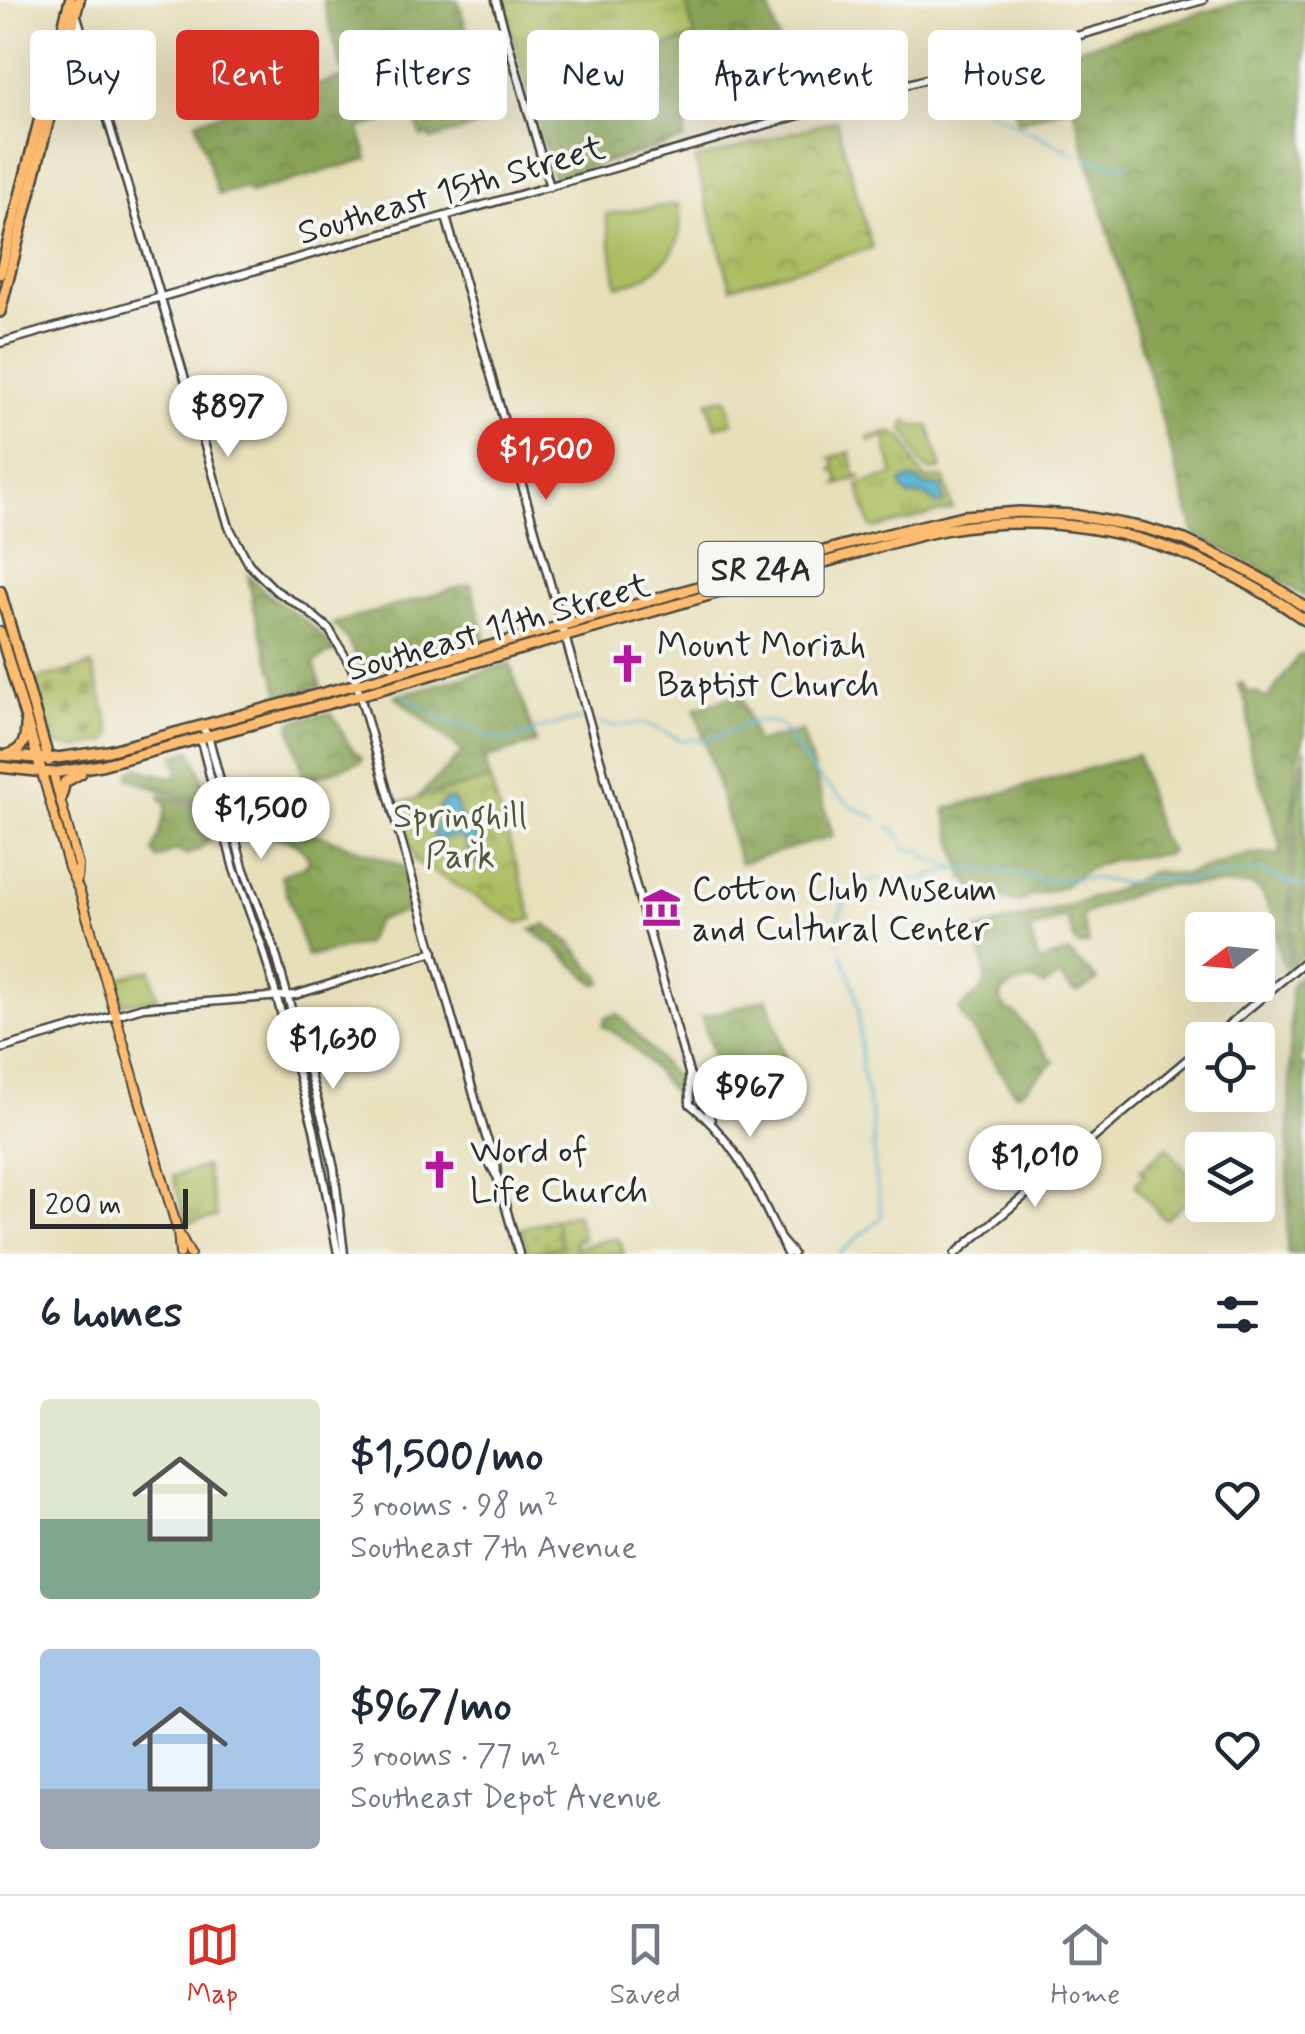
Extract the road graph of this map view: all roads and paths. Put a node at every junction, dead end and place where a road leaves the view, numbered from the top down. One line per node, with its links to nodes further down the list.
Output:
1 (74, 0): 5 (highway)
2 (496, 0): 6 (street)
3 (1203, 0): 6 (street, Southeast 15th Street)
4 (57, 2): 5 (highway)
5 (71, 14): 8 (highway); 9 (street); 10 (highway)
6 (550, 187): 7 (street, Southeast 15th Street)
7 (446, 216): 9 (street, Southeast 15th Street); 17 (street)
8 (0, 274)
9 (161, 297): 11 (street, Southeast 15th Street); 19 (street)
10 (0, 312)
11 (0, 343)
12 (872, 543): 13 (highway, Southeast 11th Street / SR 24A); 13 (highway, Southeast 11th Street / SR 24A); 17 (highway, Southeast 11th Street / SR 24A)
13 (1266, 587): 15 (highway, SR 24A); 16 (highway, SR 24A)
14 (0, 592): 23 (highway)
15 (1305, 607)
16 (1305, 620)
17 (564, 631): 19 (highway, Southeast 11th Street / SR 24A); 37 (street)
18 (0, 632): 20 (highway)
19 (358, 690): 21 (highway, Southeast 11th Street / SR 24A); 29 (street)
20 (26, 718): 22 (highway); 23 (highway)
21 (203, 732): 23 (highway, Southeast 11th Street / SR 24A); 25 (highway, Southeast 11th Street / SR 24A); 31 (street); 32 (street)
22 (3, 755): 23 (highway, Southeast 11th Street)
23 (44, 759): 26 (highway)
24 (0, 767): 26 (highway, Southeast 11th Street)
25 (92, 768): 26 (highway, Southeast 11th Street / SR 24A); 27 (highway)
26 (48, 773): 27 (main road); 28 (main road)
27 (60, 800): 28 (main road)
28 (77, 884): 33 (main road)
29 (434, 952): 31 (street); 47 (street)
30 (1305, 961): 34 (street)
31 (287, 996): 32 (street); 46 (street)
32 (276, 997): 33 (street); 46 (street)
33 (116, 1015): 35 (street); 43 (main road)
34 (1232, 1022)
35 (0, 1049)
36 (1185, 1061): 49 (street)
37 (689, 1073): 38 (street); 39 (street)
38 (700, 1091): 39 (street); 40 (street)
39 (690, 1096): 41 (street)
40 (706, 1105): 41 (street); 42 (street)
41 (696, 1109): 42 (street)
42 (711, 1122): 48 (street)
43 (178, 1232): 44 (main road); 45 (main road)
44 (180, 1254)
45 (190, 1254)
46 (341, 1254)
47 (519, 1254)
48 (790, 1254)
49 (955, 1254)

